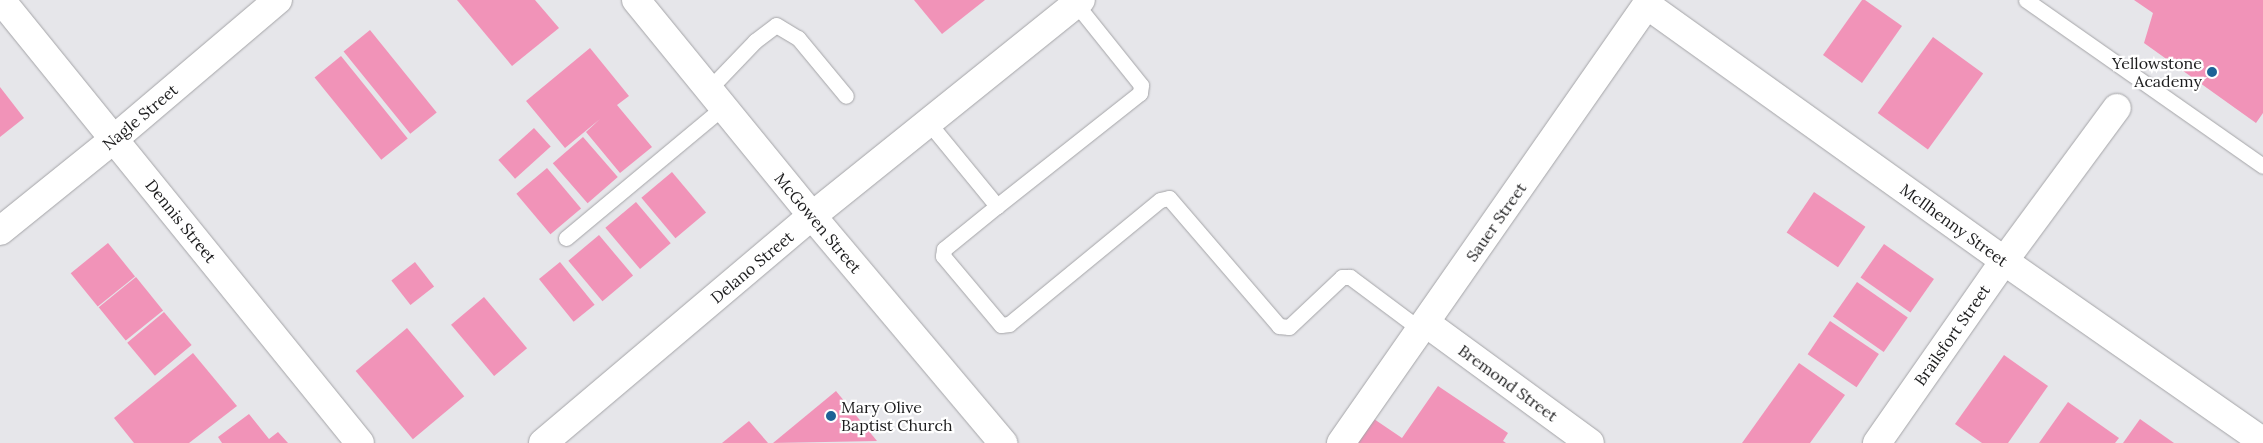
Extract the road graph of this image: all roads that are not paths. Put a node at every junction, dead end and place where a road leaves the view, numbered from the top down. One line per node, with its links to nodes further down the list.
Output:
1 (1, 0): 11 (street, Dennis Street)
2 (278, 0): 11 (street, Nagle Street)
3 (636, 0): 8 (street, McGowen Street)
4 (2026, 0): 12 (lane)
5 (1079, 2): 10 (street, Delano Street); 13 (lane)
6 (1649, 2): 17 (street, McIlhenny Street); 18 (street, Sauer Street)
7 (846, 96): 8 (lane)
8 (716, 98): 14 (street, McGowen Street); 16 (lane)
9 (2117, 108): 17 (street, Brailsfort Street)
10 (928, 122): 13 (lane); 14 (street, Delano Street)
11 (114, 139): 15 (street, Nagle Street); 20 (street, Dennis Street)
12 (2263, 166)
13 (997, 206): 18 (lane)
14 (812, 216): 21 (street, Delano Street); 22 (street, McGowen Street)
15 (0, 231)
16 (566, 238)
17 (2004, 261): 19 (street, McIlhenny Street); 25 (street, Brailsfort Street)
18 (1423, 326): 23 (street, Sauer Street); 24 (street, Bremond Street)
19 (2263, 442)
20 (360, 443)
21 (543, 443)
22 (1003, 443)
23 (1341, 443)
24 (1590, 443)
25 (1877, 443)

